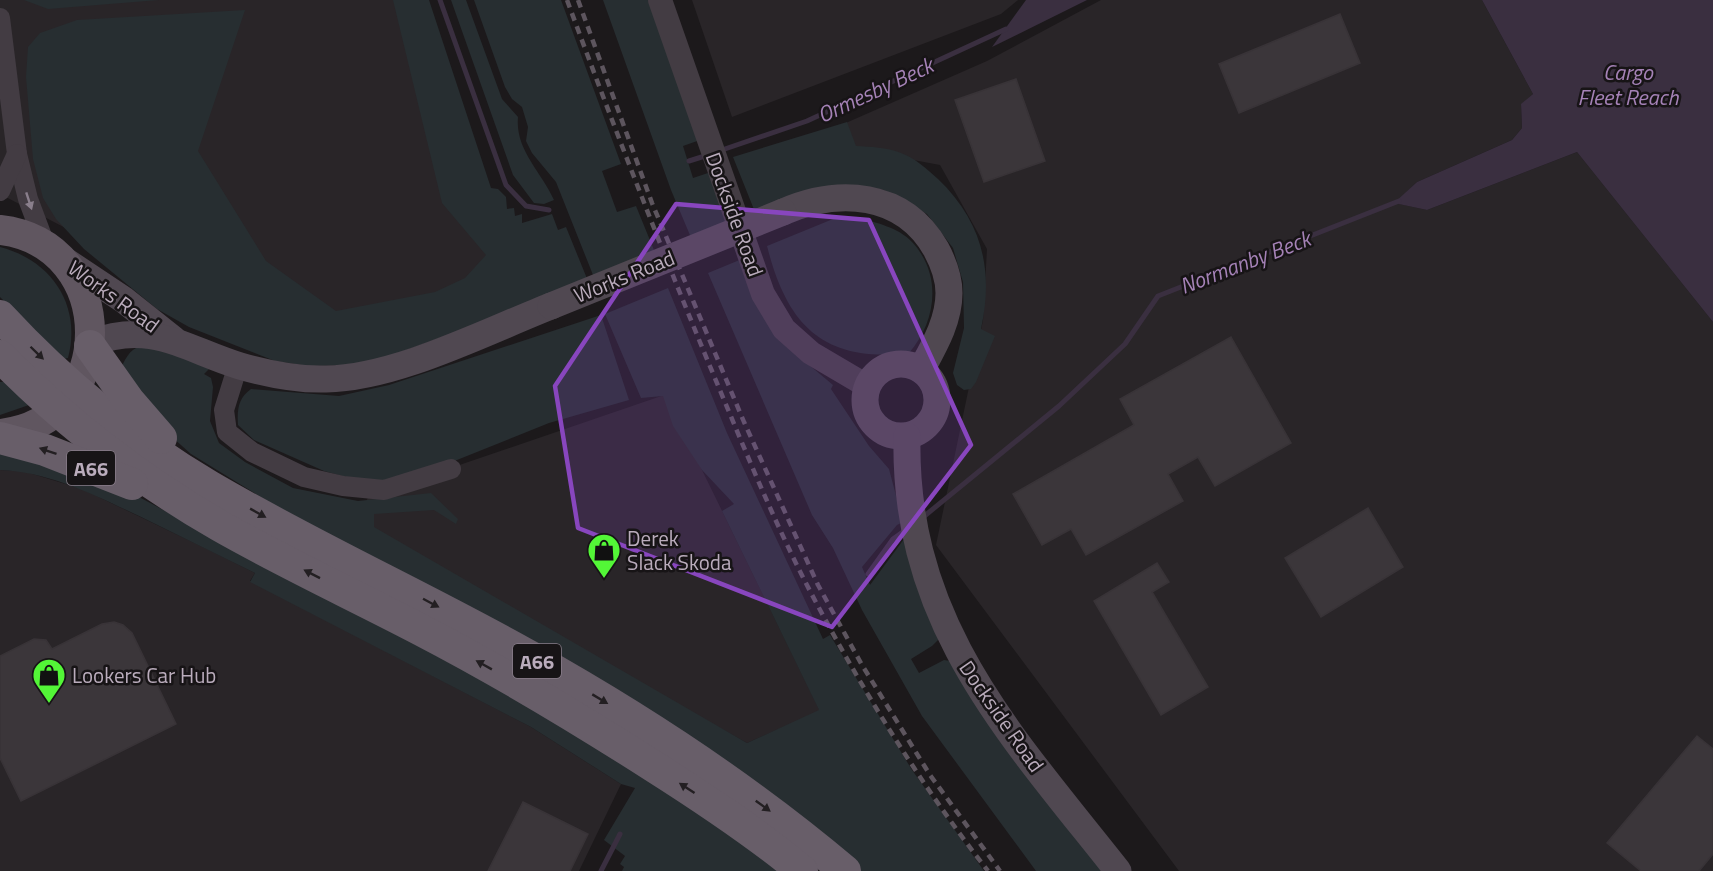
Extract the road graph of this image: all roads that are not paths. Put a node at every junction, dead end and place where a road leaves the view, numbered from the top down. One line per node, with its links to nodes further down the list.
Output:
1 (660, 0): 13 (street, Dockside Road)
2 (0, 18): 3 (street)
3 (16, 154): 4 (street); 6 (street, one-way to 6)
4 (0, 190)
5 (0, 230): 6 (main road)
6 (50, 250): 8 (main road, Works Road); 9 (main road)
7 (0, 316): 14 (highway, A66, one-way to 14)
8 (172, 339): 9 (main road, Works Road); 11 (main road, Works Road)
9 (91, 345): 14 (main road); 18 (highway, A66)
10 (0, 356): 14 (highway, A66)
11 (238, 365): 12 (main road, Works Road, bridge); 17 (street)
12 (921, 370): 13 (main road); 16 (main road)
13 (867, 386): 16 (main road)
14 (66, 399): 15 (main road); 18 (highway, A66); 19 (highway, A66)
15 (0, 436): 19 (highway, A66, one-way to 15)
16 (907, 436): 22 (main road, Dockside Road)
17 (451, 469)
18 (207, 484): 21 (highway, A66, one-way to 21)
19 (181, 502): 20 (highway, A66, one-way to 19)
20 (802, 871)
21 (845, 871)
22 (1118, 871)

